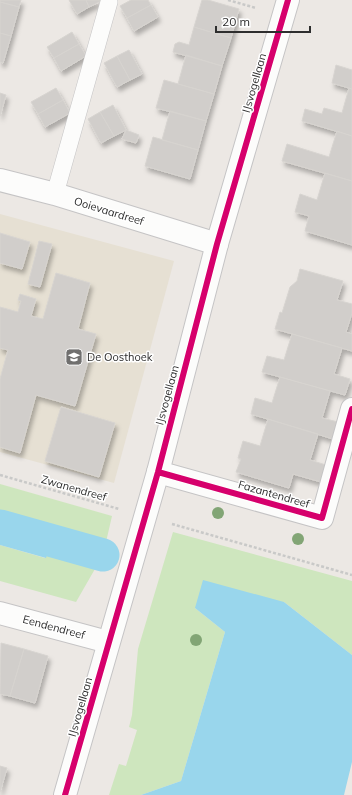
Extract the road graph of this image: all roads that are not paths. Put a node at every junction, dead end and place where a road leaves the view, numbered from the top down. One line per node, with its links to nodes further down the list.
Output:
1 (288, 0): 5 (street, IJsvogellaan)
2 (110, 2): 4 (lane)
3 (0, 180): 4 (street, Ooievaardreef)
4 (55, 194): 5 (street, Ooievaardreef)
5 (217, 244): 7 (street, IJsvogellaan)
6 (352, 409): 7 (street, Fazantendreef)
7 (158, 472): 9 (street, IJsvogellaan)
8 (0, 613): 9 (street, Eendendreef)
9 (108, 642): 10 (street, IJsvogellaan)
10 (65, 795)

